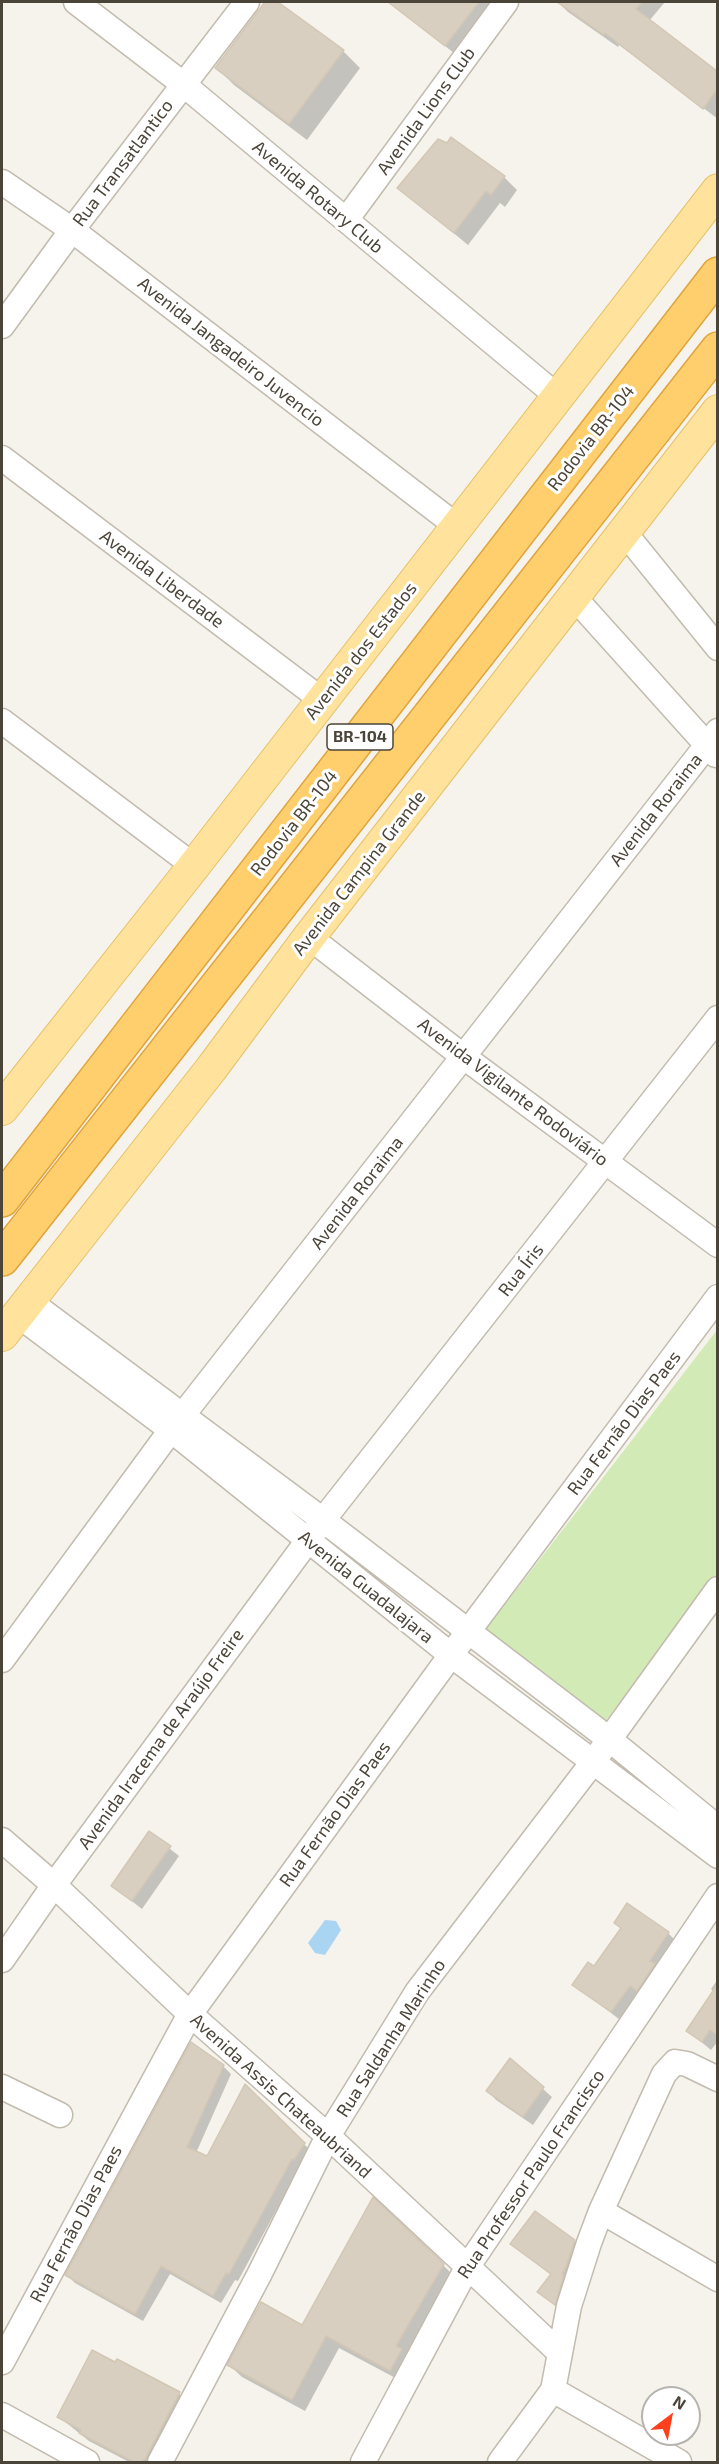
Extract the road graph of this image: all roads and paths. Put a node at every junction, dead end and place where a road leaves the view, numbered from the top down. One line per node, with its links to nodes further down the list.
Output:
1 (76, 2): 4 (street, Avenida Rotary Club)
2 (247, 2): 4 (street, Rua Transatlantico)
3 (506, 2): 7 (street, Avenida Lions Club)
4 (183, 84): 7 (street, Avenida Rotary Club); 8 (street, Rua Transatlantico)
5 (2, 182): 8 (street, Avenida Jangadeiro Juvencio)
6 (717, 190): 12 (main road, Avenida dos Estados)
7 (346, 220): 12 (street, Avenida Rotary Club)
8 (72, 230): 10 (street, Rua Transatlantico); 15 (street, Avenida Jangadeiro Juvencio)
9 (717, 274): 28 (highway, Rodovia BR-104 / BR-104)
10 (2, 326)
11 (717, 349): 30 (highway, BR-104)
12 (557, 396): 15 (main road, Avenida dos Estados)
13 (717, 411): 16 (main road, Avenida Campina Grande)
14 (2, 458): 19 (street, Avenida Liberdade)
15 (458, 527): 19 (main road, Avenida dos Estados)
16 (624, 532): 17 (main road, Avenida Campina Grande); 18 (street)
17 (573, 596): 21 (street); 23 (main road, Avenida Campina Grande)
18 (717, 648)
19 (322, 700): 22 (main road, Avenida dos Estados)
20 (2, 721): 22 (street)
21 (714, 744): 25 (street, Avenida Roraima)
22 (194, 866): 26 (main road, Avenida dos Estados)
23 (309, 937): 25 (street, Avenida Vigilante Rodoviário); 32 (main road, Avenida Campina Grande)
24 (717, 1018): 27 (street, Rua Íris)
25 (464, 1057): 27 (street, Avenida Vigilante Rodoviário); 33 (street, Avenida Roraima)
26 (2, 1109)
27 (606, 1161): 29 (street, Avenida Vigilante Rodoviário); 34 (street, Rua Íris)
28 (2, 1200)
29 (717, 1245)
30 (2, 1259)
31 (717, 1297): 39 (street, Rua Fernão Dias Paes)
32 (16, 1317): 33 (street, Avenida Guadalajara)
33 (177, 1423): 34 (street); 35 (street, Avenida Guadalajara); 41 (street, Avenida Roraima)
34 (323, 1520): 35 (street, Avenida Iracema de Araújo Freire); 39 (street)
35 (307, 1540): 40 (street, Avenida Guadalajara); 47 (street, Avenida Iracema de Araújo Freire)
36 (717, 1589): 37 (street, Rua Saldanha Marinho)
37 (691, 1625): 38 (street); 42 (street, Rua Saldanha Marinho)
38 (717, 1625)
39 (467, 1633): 40 (street, Rua Fernão Dias Paes); 42 (street)
40 (451, 1655): 43 (street, Avenida Guadalajara); 50 (street, Rua Fernão Dias Paes)
41 (2, 1660)
42 (609, 1739): 43 (street, Rua Saldanha Marinho); 44 (street)
43 (593, 1762): 46 (street, Avenida Guadalajara); 54 (street, Rua Saldanha Marinho)
44 (717, 1828)
45 (2, 1840): 47 (street, Avenida Assis Chateaubriand)
46 (717, 1856)
47 (54, 1885): 49 (street, Avenida Iracema de Araújo Freire); 50 (street, Avenida Assis Chateaubriand)
48 (717, 1896): 56 (street, Rua Professor Paulo Francisco)
49 (2, 1960)
50 (189, 2014): 54 (street, Avenida Assis Chateaubriand); 59 (street, Rua Fernão Dias Paes)
51 (717, 2079): 55 (street)
52 (2, 2087): 53 (street)
53 (60, 2115)
54 (328, 2136): 56 (street, Avenida Assis Chateaubriand); 63 (street, Rua Saldanha Marinho)
55 (601, 2211): 57 (street); 58 (street)
56 (468, 2266): 58 (street, Avenida Assis Chateaubriand); 64 (street, Rua Professor Paulo Francisco)
57 (717, 2279)
58 (561, 2353): 60 (street)
59 (2, 2362)
60 (553, 2390): 65 (street); 66 (street)
61 (2, 2415): 62 (street)
62 (87, 2463)
63 (160, 2463)
64 (363, 2463)
65 (500, 2463)
66 (679, 2463)

